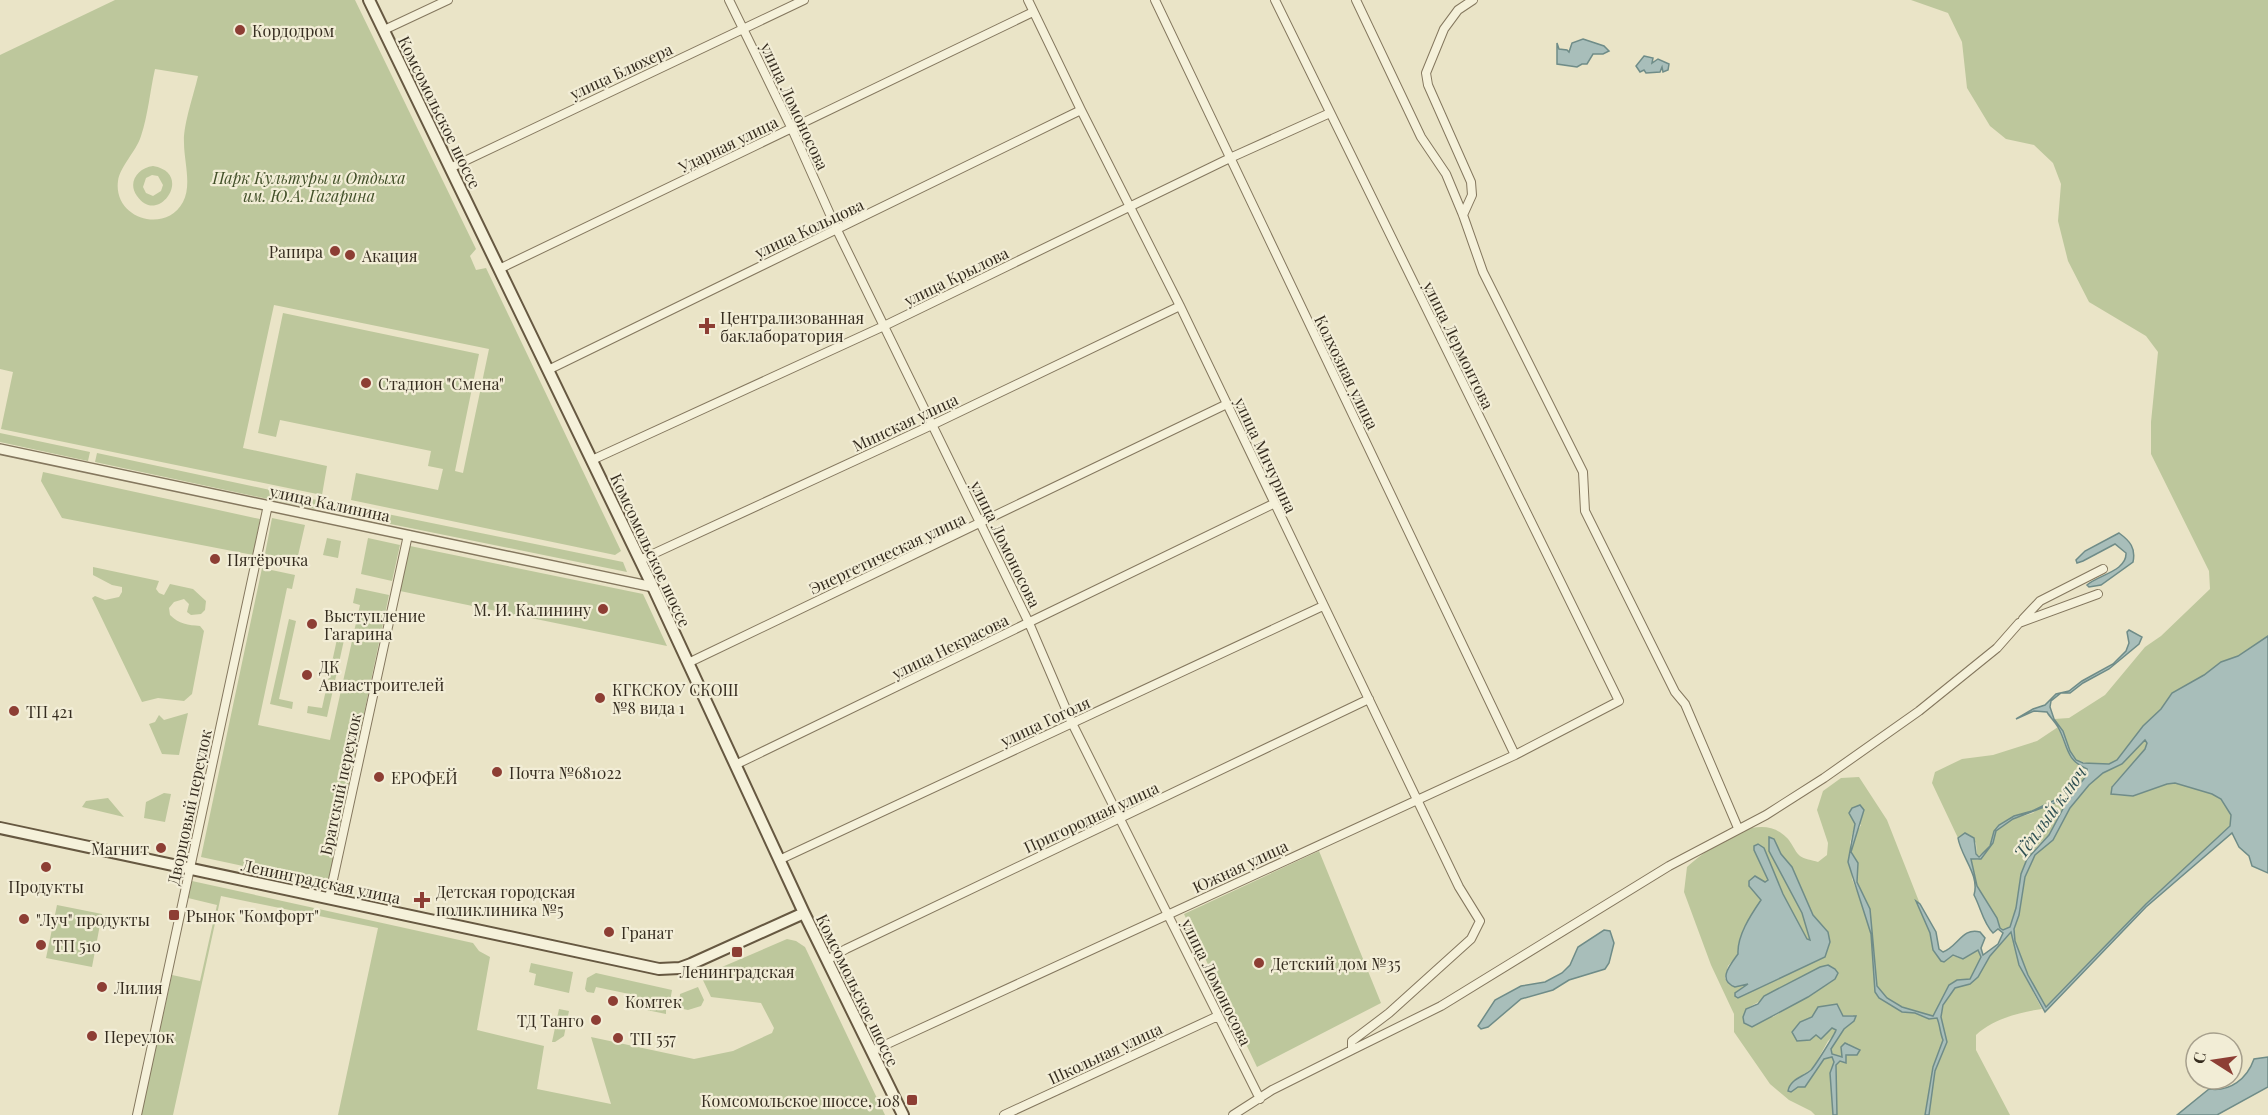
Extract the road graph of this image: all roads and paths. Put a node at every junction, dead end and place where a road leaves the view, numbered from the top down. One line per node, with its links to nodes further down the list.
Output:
1 (369, 0): 12 (main road, Комсомольское шоссе)
2 (448, 0): 12 (street)
3 (729, 0): 11 (street, улица Ломоносова)
4 (804, 0): 11 (street, улица Блюхера)
5 (1028, 0): 10 (street, улица Мичурина)
6 (1155, 0): 16 (street, Колхозная улица)
7 (1275, 0): 14 (street, улица Лермонтова)
8 (1356, 0): 19 (street)
9 (1473, 0): 19 (street)
10 (1033, 12): 13 (street, улица Мичурина); 15 (street, Ударная улица)
11 (744, 29): 15 (street, улица Ломоносова); 17 (street, улица Блюхера)
12 (384, 30): 17 (main road, Комсомольское шоссе)
13 (1081, 110): 18 (street, улица Мичурина); 20 (street, улица Кольцова)
14 (1330, 112): 16 (street, улица Крылова); 42 (street, улица Лермонтова)
15 (792, 129): 20 (street, улица Ломоносова); 21 (street, Ударная улица)
16 (1230, 158): 18 (street, улица Крылова); 44 (street, Колхозная улица)
17 (450, 168): 21 (main road, Комсомольское шоссе)
18 (1130, 208): 22 (street, улица Мичурина); 23 (street, улица Крылова)
19 (1463, 215): 49 (street)
20 (837, 230): 23 (street, улица Ломоносова); 24 (street, улица Кольцова)
21 (499, 269): 24 (main road, Комсомольское шоссе)
22 (1180, 306): 25 (street, улица Мичурина); 26 (street, Минская улица)
23 (884, 326): 26 (street, улица Ломоносова); 28 (street, улица Крылова)
24 (548, 370): 28 (main road, Комсомольское шоссе)
25 (1227, 404): 29 (street, улица Мичурина); 31 (street, Энергетическая улица)
26 (932, 425): 31 (street, улица Ломоносова); 33 (street, Минская улица)
27 (0, 449): 30 (street, улица Калинина)
28 (592, 460): 33 (main road, Комсомольское шоссе)
29 (1273, 504): 37 (street, улица Мичурина); 39 (street, улица Некрасова)
30 (268, 505): 32 (street, улица Калинина); 51 (street, Дворцовый переулок)
31 (980, 524): 39 (street, улица Ломоносова); 40 (street, Энергетическая улица)
32 (408, 535): 35 (street, улица Калинина); 52 (street, Братский переулок)
33 (640, 560): 35 (main road, Комсомольское шоссе)
34 (2103, 569): 38 (street)
35 (653, 587): 40 (main road, Комсомольское шоссе)
36 (2098, 594): 38 (street)
37 (1323, 606): 41 (street, улица Мичурина); 43 (street, улица Гоголя)
38 (2019, 622): 49 (street)
39 (1029, 623): 43 (street, улица Ломоносова); 45 (street, улица Некрасова)
40 (688, 663): 45 (main road, Комсомольское шоссе)
41 (1369, 699): 46 (street, улица Мичурина); 47 (street, Пригородная улица)
42 (1619, 701): 44 (street, Южная улица)
43 (1072, 723): 47 (street, улица Ломоносова); 50 (street, улица Гоголя)
44 (1515, 755): 46 (street, Южная улица)
45 (735, 765): 50 (main road, Комсомольское шоссе)
46 (1417, 799): 54 (street, Южная улица); 57 (street, улица Мичурина)
47 (1120, 819): 54 (street, улица Ломоносова); 55 (street, Пригородная улица)
48 (0, 828): 51 (main road, Ленинградская улица)
49 (1738, 828): 57 (street)
50 (779, 860): 53 (main road, Комсомольское шоссе)
51 (189, 868): 52 (main road, Ленинградская улица); 60 (street, Дворцовый переулок)
52 (329, 898): 53 (main road, Ленинградская улица)
53 (804, 913): 55 (main road, Комсомольское шоссе)
54 (1169, 914): 56 (street, улица Ломоносова); 58 (street, Южная улица)
55 (826, 960): 58 (main road, Комсомольское шоссе)
56 (1218, 1016): 59 (street, улица Ломоносова); 62 (street, Школьная улица)
57 (1352, 1050): 59 (street)
58 (872, 1051): 61 (main road, Комсомольское шоссе)
59 (1260, 1099): 63 (street)
60 (137, 1115)
61 (903, 1115)
62 (1004, 1115)
63 (1233, 1115)

